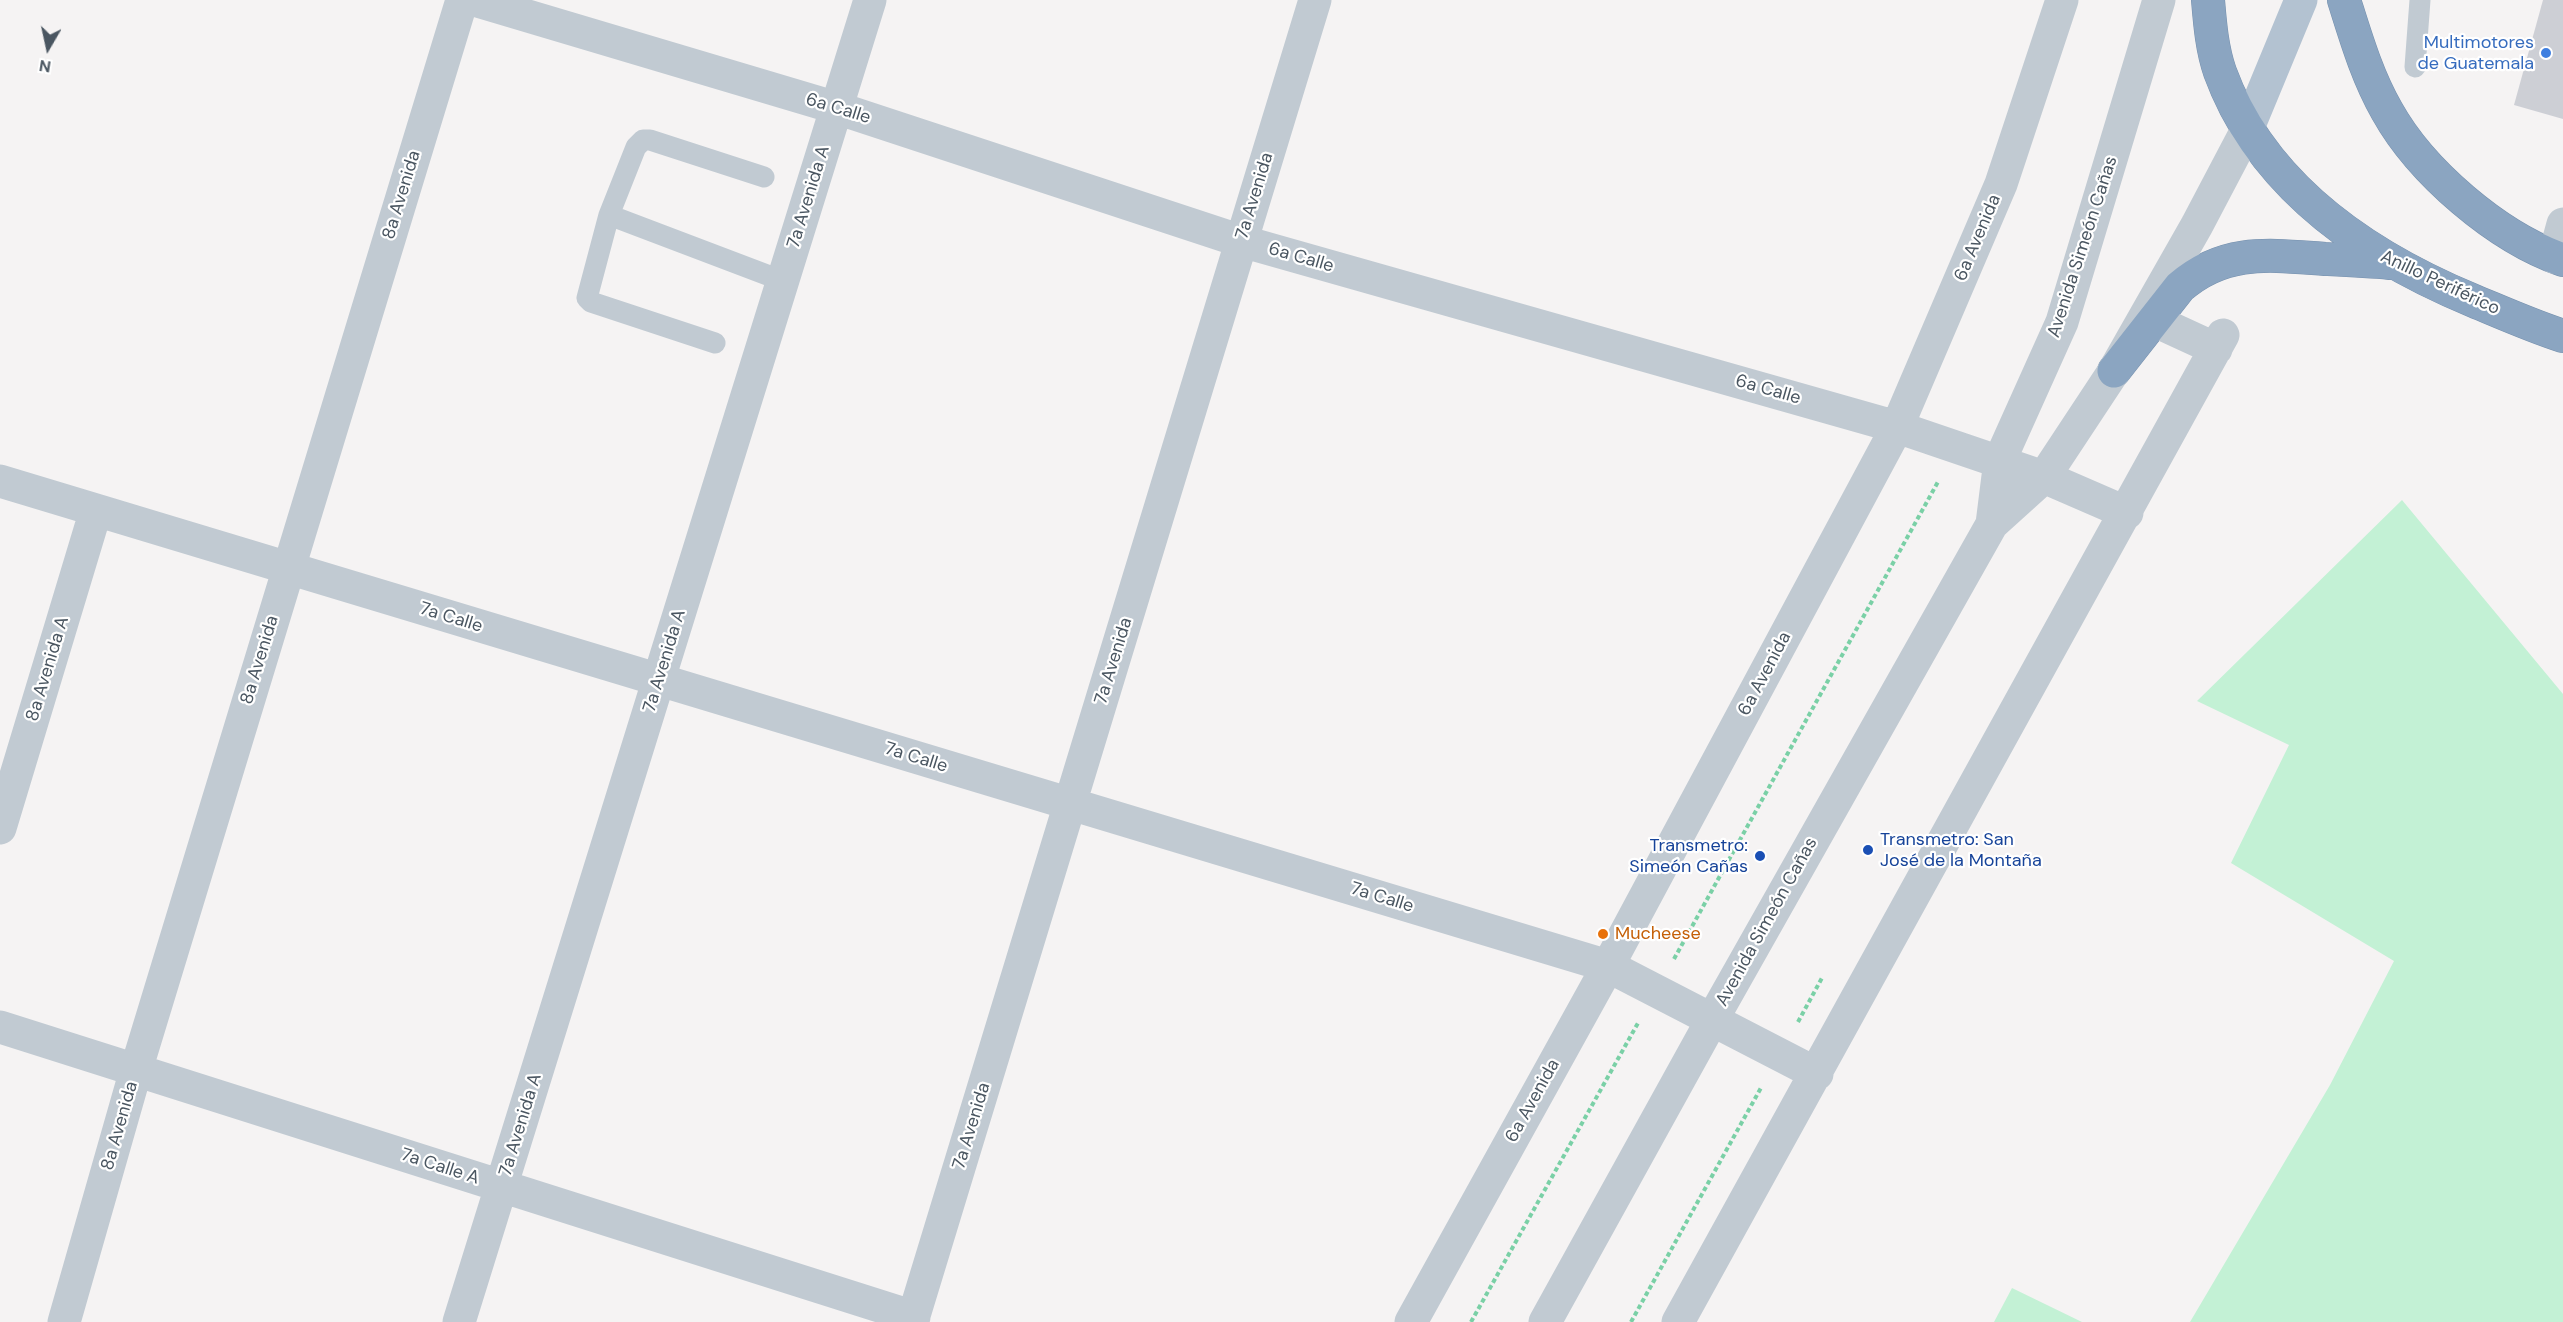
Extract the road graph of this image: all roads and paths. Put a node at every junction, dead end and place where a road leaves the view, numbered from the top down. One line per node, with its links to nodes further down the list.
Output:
1 (462, 0): 33 (street, 8a Avenida)
2 (474, 0): 12 (street, 6a Calle)
3 (870, 0): 12 (street, 7a Avenida A)
4 (1315, 0): 17 (street, 7a Avenida)
5 (2062, 0): 25 (street, 6a Avenida)
6 (2159, 0): 27 (street, Avenida Simeón Cañas)
7 (2208, 0): 13 (highway, Anillo Periférico)
8 (2301, 0): 13 (main road)
9 (2344, 0): 18 (highway)
10 (2420, 0): 11 (lane)
11 (2415, 67)
12 (837, 108): 17 (street, 6a Calle); 20 (street, 7a Avenida A)
13 (2248, 128): 19 (highway, Anillo Periférico); 24 (street, Avenida Simeón Cañas)
14 (764, 177): 15 (lane)
15 (609, 215): 20 (lane); 23 (lane)
16 (2563, 224): 18 (street)
17 (1241, 241): 25 (street, 6a Calle); 35 (street, 7a Avenida)
18 (2559, 258)
19 (2399, 264): 21 (highway); 22 (highway, Anillo Periférico)
20 (783, 281): 34 (street, 7a Avenida A)
21 (2153, 320): 24 (highway); 31 (street)
22 (2563, 336)
23 (715, 343)
24 (2114, 371): 28 (street, Avenida Simeón Cañas)
25 (1898, 427): 26 (street, 6a Calle); 37 (street, 6a Avenida)
26 (1954, 446): 27 (street, 6a Calle); 38 (path)
27 (2000, 460): 28 (street, 6a Calle); 32 (street, Avenida Simeón Cañas)
28 (2044, 477): 31 (street, 6a Calle); 32 (street, Avenida Simeón Cañas)
29 (0, 481): 30 (street, 7a Calle)
30 (96, 510): 33 (street, 7a Calle); 36 (street, 8a Avenida A)
31 (2127, 513): 42 (street)
32 (1992, 524): 39 (street, Avenida Simeón Cañas)
33 (288, 568): 34 (street, 7a Calle); 41 (street, 8a Avenida)
34 (659, 680): 35 (street, 7a Calle); 43 (street, 7a Avenida A)
35 (1070, 804): 37 (street, 7a Calle); 44 (street, 7a Avenida)
36 (0, 828)
37 (1608, 966): 38 (street, 7a Calle); 47 (street, 6a Avenida)
38 (1655, 990): 39 (street, 7a Calle); 48 (path)
39 (1712, 1020): 42 (street, 7a Calle); 49 (street, Avenida Simeón Cañas)
40 (0, 1027): 41 (street, 7a Calle A)
41 (136, 1070): 43 (street, 7a Calle A); 45 (street, 8a Avenida)
42 (1817, 1074): 50 (street)
43 (502, 1186): 44 (street, 7a Calle A); 46 (street, 7a Avenida A)
44 (913, 1319)
45 (64, 1322)
46 (459, 1322)
47 (1411, 1322)
48 (1471, 1322)
49 (1545, 1322)
50 (1678, 1322)

